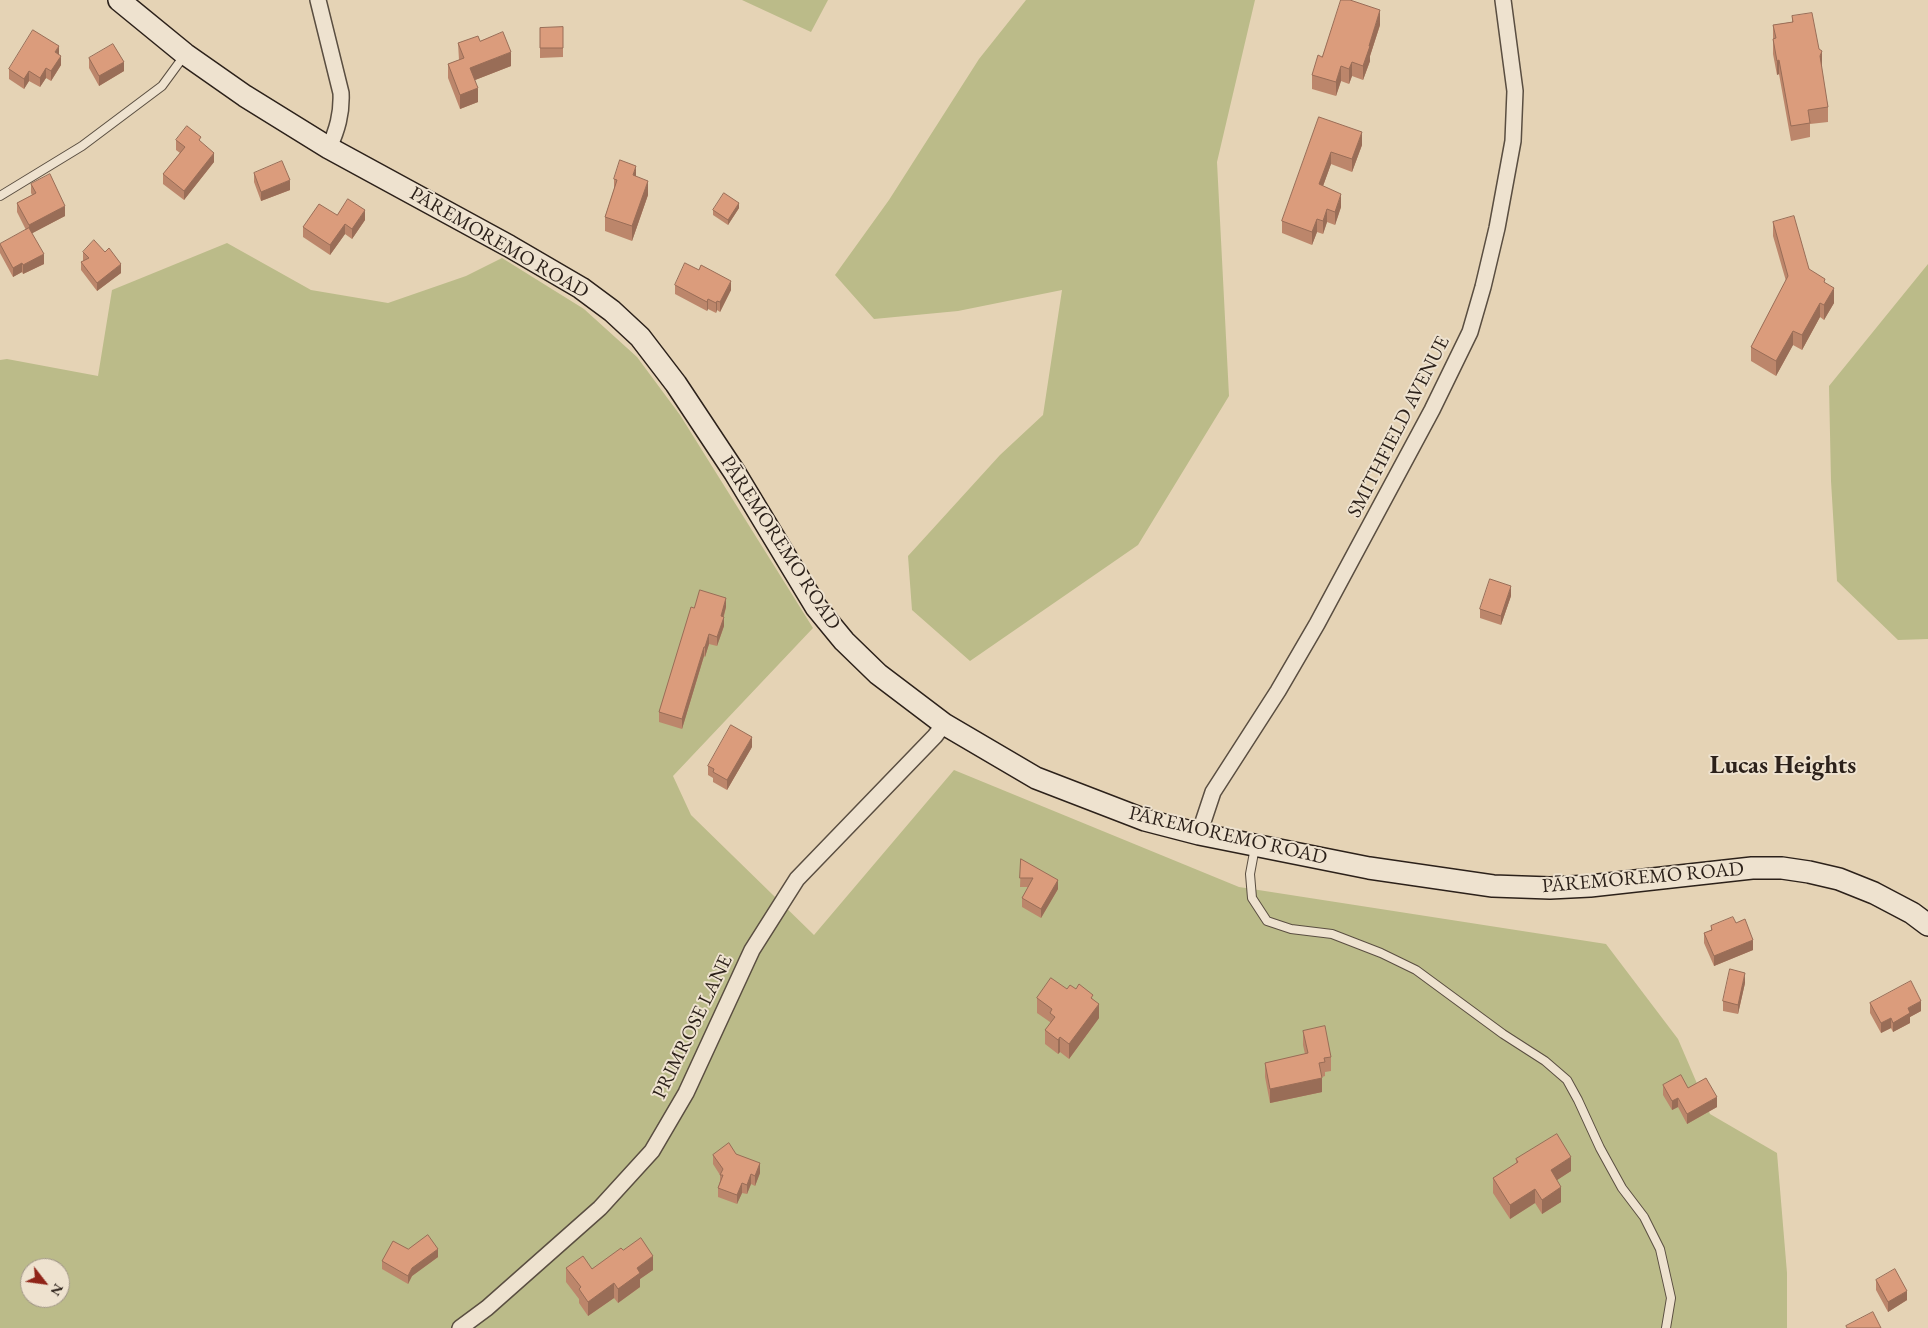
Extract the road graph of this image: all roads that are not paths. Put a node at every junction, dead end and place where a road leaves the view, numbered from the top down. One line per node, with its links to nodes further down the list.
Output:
1 (119, 0): 4 (street, PĀREMOREMO ROAD)
2 (318, 0): 5 (street)
3 (1503, 0): 8 (street, SMITHFIELD AVENUE)
4 (185, 54): 5 (street, PĀREMOREMO ROAD); 6 (lane)
5 (329, 148): 7 (street, PĀREMOREMO ROAD)
6 (0, 196)
7 (944, 724): 8 (street, PĀREMOREMO ROAD); 11 (street, PRIMROSE LANE)
8 (1199, 834): 9 (street, PĀREMOREMO ROAD)
9 (1255, 845): 10 (street, PĀREMOREMO ROAD); 12 (lane)
10 (1928, 925)
11 (460, 1328)
12 (1666, 1328)

